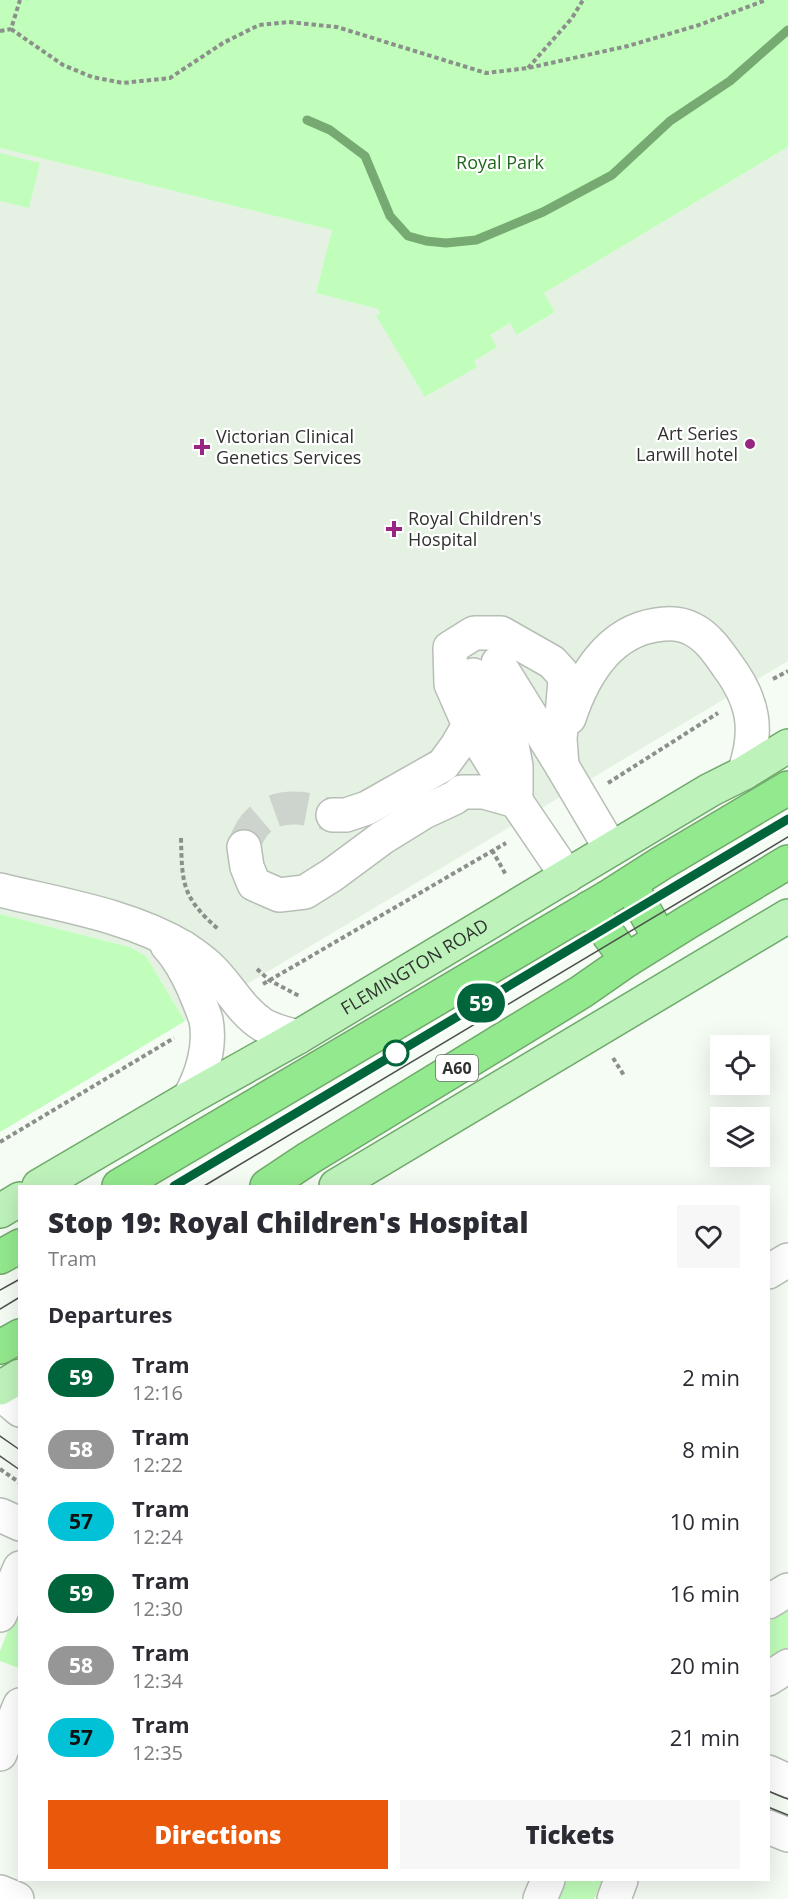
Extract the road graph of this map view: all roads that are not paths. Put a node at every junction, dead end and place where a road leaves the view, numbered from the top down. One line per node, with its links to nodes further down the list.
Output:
1 (469, 725): 3 (street); 7 (street); 8 (street)
2 (788, 746): 4 (main road, FLEMINGTON ROAD)
3 (561, 758): 4 (street); 7 (street); 10 (street)
4 (744, 773): 5 (main road, FLEMINGTON ROAD)
5 (710, 790): 6 (main road); 10 (main road, FLEMINGTON ROAD)
6 (777, 795): 13 (highway)
7 (516, 801): 9 (street); 12 (street)
8 (333, 815)
9 (244, 847)
10 (611, 849): 12 (main road, FLEMINGTON ROAD); 13 (main road)
11 (788, 862): 18 (highway, A60)
12 (567, 876): 15 (main road); 22 (main road, FLEMINGTON ROAD)
13 (630, 884): 15 (highway); 18 (highway)
14 (0, 890): 17 (street)
15 (589, 908): 19 (highway); 25 (highway)
16 (788, 916): 20 (main road, A60)
17 (157, 935): 22 (street); 23 (street)
18 (660, 939): 19 (highway, A60); 20 (main road)
19 (627, 960): 21 (main road); 26 (highway, A60)
20 (682, 979): 21 (main road, A60)
21 (652, 997): 27 (main road, A60)
22 (298, 1037): 23 (main road, FLEMINGTON ROAD)
23 (189, 1098): 24 (main road, FLEMINGTON ROAD)
24 (41, 1185)
25 (121, 1185)
26 (268, 1185)
27 (338, 1185)
28 (18, 1200): 29 (main road)
29 (0, 1211)
30 (18, 1247): 31 (highway)
31 (0, 1257)
32 (788, 1260): 33 (street)
33 (770, 1271)
34 (18, 1337): 35 (highway)
35 (0, 1347)
36 (18, 1377): 37 (main road)
37 (0, 1388)
38 (0, 1393): 39 (street)
39 (18, 1408)
40 (0, 1515): 41 (street)
41 (18, 1523)
42 (18, 1573): 43 (street)
43 (0, 1615)
44 (788, 1666): 45 (street)
45 (770, 1678)
46 (0, 1688): 47 (street)
47 (18, 1695)
48 (18, 1711): 49 (street)
49 (0, 1754)
50 (770, 1773): 51 (street)
51 (788, 1781)
52 (770, 1828): 53 (street)
53 (788, 1835)
54 (621, 1881): 57 (street)
55 (0, 1892): 56 (street)
56 (17, 1899)
57 (614, 1899)

